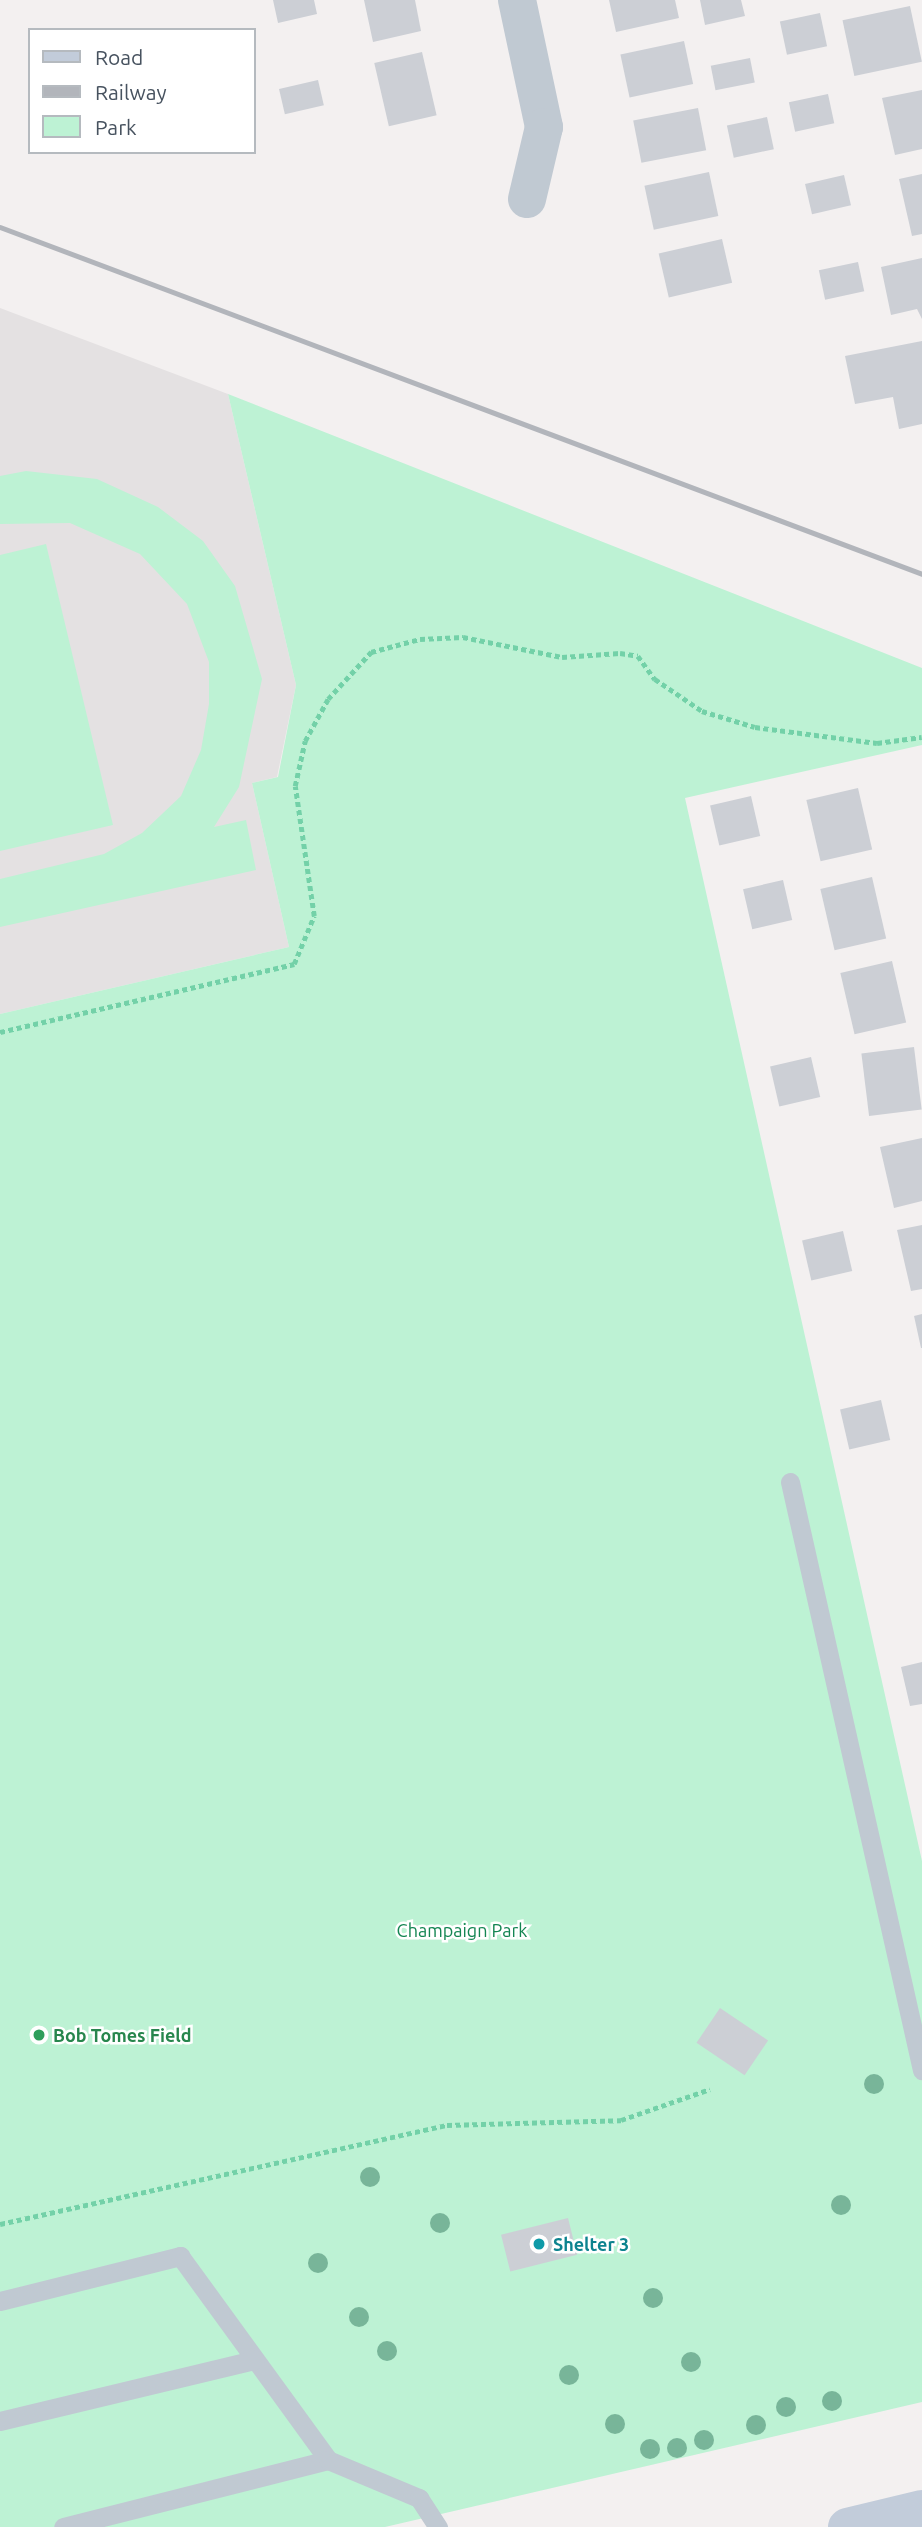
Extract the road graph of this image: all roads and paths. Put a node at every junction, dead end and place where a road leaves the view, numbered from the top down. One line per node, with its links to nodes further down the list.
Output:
1 (517, 0): 2 (street)
2 (527, 199)
3 (922, 737): 4 (path)
4 (0, 1032)
5 (790, 1482): 6 (lane)
6 (922, 2070)
7 (710, 2089): 8 (path)
8 (0, 2224)
9 (0, 2301): 10 (lane)
10 (255, 2360): 11 (lane); 12 (lane)
11 (0, 2421)
12 (328, 2460): 14 (lane); 15 (lane)
13 (922, 2510): 16 (main road)
14 (63, 2527)
15 (438, 2527)
16 (847, 2527)

